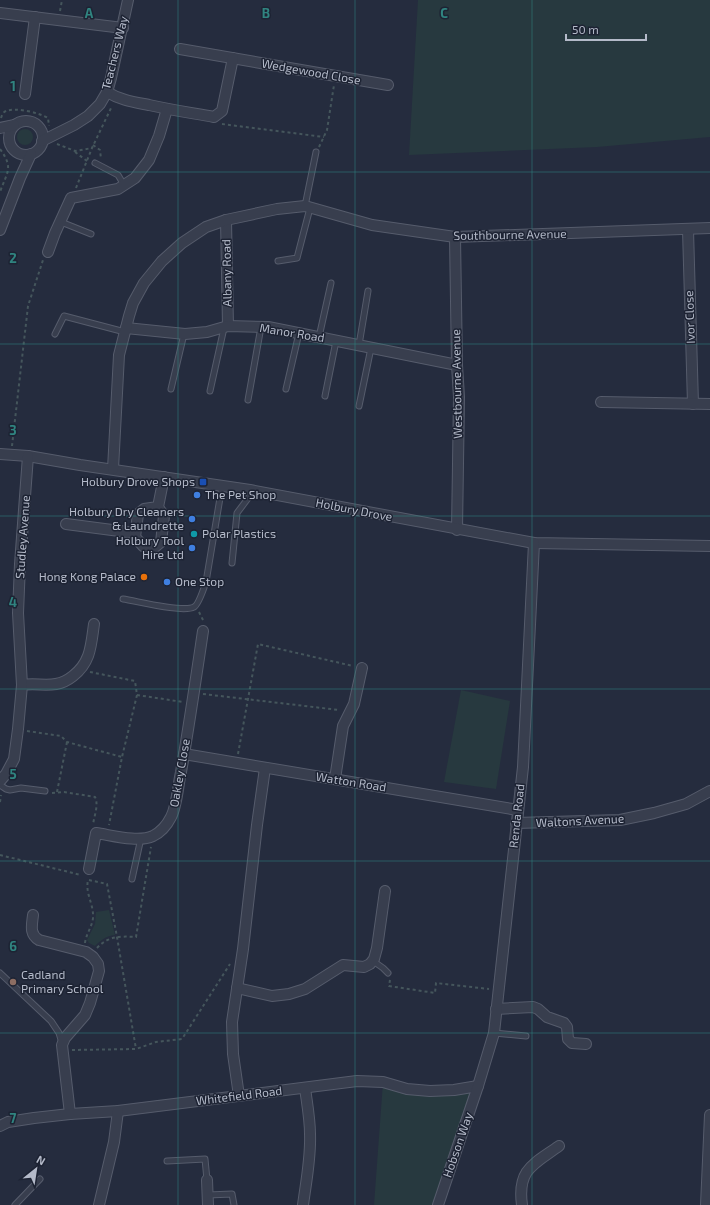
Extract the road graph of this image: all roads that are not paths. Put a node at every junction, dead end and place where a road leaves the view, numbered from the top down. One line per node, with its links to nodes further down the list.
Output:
1 (128, 0): 4 (street, Teachers Way)
2 (0, 13): 3 (street)
3 (35, 17): 4 (street); 9 (street)
4 (122, 28): 8 (street, Teachers Way)
5 (180, 48): 6 (street, Wedgewood Close)
6 (233, 58): 7 (street, Wedgewood Close); 10 (street)
7 (388, 85)
8 (107, 92): 10 (street); 13 (street, Teachers Way)
9 (26, 94)
10 (167, 109): 20 (street)
11 (14, 125): 12 (street); 13 (street); 14 (street)
12 (0, 128)
13 (49, 134): 17 (street)
14 (4, 139): 15 (street)
15 (16, 152): 17 (street); 19 (street)
16 (316, 152): 21 (lane)
17 (31, 154): 19 (street)
18 (95, 163): 20 (lane)
19 (20, 178): 25 (street)
20 (124, 185): 23 (street)
21 (307, 207): 22 (street, Southbourne Avenue); 28 (street, Southbourne Avenue); 30 (lane)
22 (226, 220): 33 (street, Albany Road); 35 (street, Southbourne Avenue)
23 (61, 222): 27 (lane); 29 (street)
24 (710, 228): 26 (street, Southbourne Avenue)
25 (0, 230)
26 (688, 230): 28 (street, Southbourne Avenue); 50 (street, Ivor Close)
27 (91, 234)
28 (455, 238): 43 (street, Westbourne Avenue)
29 (48, 252)
30 (278, 261)
31 (331, 283): 39 (lane)
32 (368, 291): 41 (lane)
33 (226, 327): 34 (street, Manor Road); 38 (street, Manor Road); 46 (lane)
34 (261, 327): 36 (street, Manor Road); 48 (lane)
35 (125, 330): 37 (lane); 38 (street, Manor Road); 55 (street, Southbourne Avenue)
36 (299, 333): 39 (street, Manor Road); 45 (lane)
37 (55, 334)
38 (184, 334): 44 (lane)
39 (320, 337): 40 (street, Manor Road)
40 (336, 341): 41 (street, Manor Road); 47 (lane)
41 (359, 345): 42 (street, Manor Road)
42 (371, 348): 43 (street, Manor Road); 52 (lane)
43 (457, 365): 61 (street, Westbourne Avenue)
44 (171, 389)
45 (286, 389)
46 (210, 391)
47 (325, 396)
48 (248, 400)
49 (601, 402): 50 (street)
50 (693, 404): 51 (street)
51 (710, 404)
52 (359, 406)
53 (0, 454): 54 (street, Holbury Drove)
54 (28, 456): 55 (street, Holbury Drove); 70 (street, Studley Avenue)
55 (114, 469): 56 (street, Holbury Drove)
56 (164, 477): 57 (street, Holbury Drove); 59 (street)
57 (222, 486): 58 (street, Holbury Drove); 66 (lane)
58 (250, 490): 61 (street, Holbury Drove); 65 (lane)
59 (158, 507): 62 (street); 62 (street)
60 (66, 524): 62 (street)
61 (457, 530): 63 (street, Holbury Drove)
62 (135, 533)
63 (534, 543): 64 (street, Holbury Drove); 78 (street, Renda Road)
64 (710, 546)
65 (232, 563)
66 (123, 598)
67 (94, 624): 70 (street)
68 (203, 631): 71 (street, Oakley Close)
69 (362, 668): 73 (street)
70 (22, 684): 74 (street, Studley Avenue)
71 (184, 754): 72 (street, Watton Road); 80 (street, Oakley Close)
72 (264, 768): 73 (street, Watton Road); 88 (street)
73 (335, 779): 78 (street, Watton Road)
74 (0, 781)
75 (0, 785): 77 (lane)
76 (710, 791): 79 (street, Waltons Avenue)
77 (45, 792)
78 (518, 810): 79 (street, Renda Road)
79 (516, 823): 89 (street, Renda Road)
80 (141, 838): 81 (street); 82 (lane)
81 (89, 875)
82 (132, 879)
83 (385, 891): 85 (street)
84 (33, 915): 93 (street)
85 (373, 961): 87 (lane); 88 (street)
86 (0, 973): 93 (lane)
87 (388, 973)
88 (237, 988): 96 (street)
89 (496, 1009): 90 (street, Renda Road); 92 (street)
90 (494, 1033): 91 (lane); 94 (street, Renda Road)
91 (526, 1036)
92 (586, 1044)
93 (62, 1048): 98 (street)
94 (478, 1086): 95 (street, Whitefield Road); 111 (street, Hobson Way)
95 (305, 1088): 96 (street, Whitefield Road); 110 (street)
96 (239, 1096): 97 (street, Whitefield Road)
97 (118, 1111): 98 (street, Whitefield Road); 108 (street)
98 (70, 1114): 100 (street, Whitefield Road)
99 (710, 1116): 103 (street)
100 (0, 1126)
101 (559, 1146): 112 (street)
102 (167, 1161): 105 (lane)
103 (709, 1162): 113 (street)
104 (40, 1179): 107 (lane)
105 (207, 1180): 106 (street)
106 (208, 1200): 109 (lane)
107 (15, 1205)
108 (99, 1205)
109 (234, 1205)
110 (303, 1205)
111 (438, 1205)
112 (522, 1205)
113 (706, 1205)

